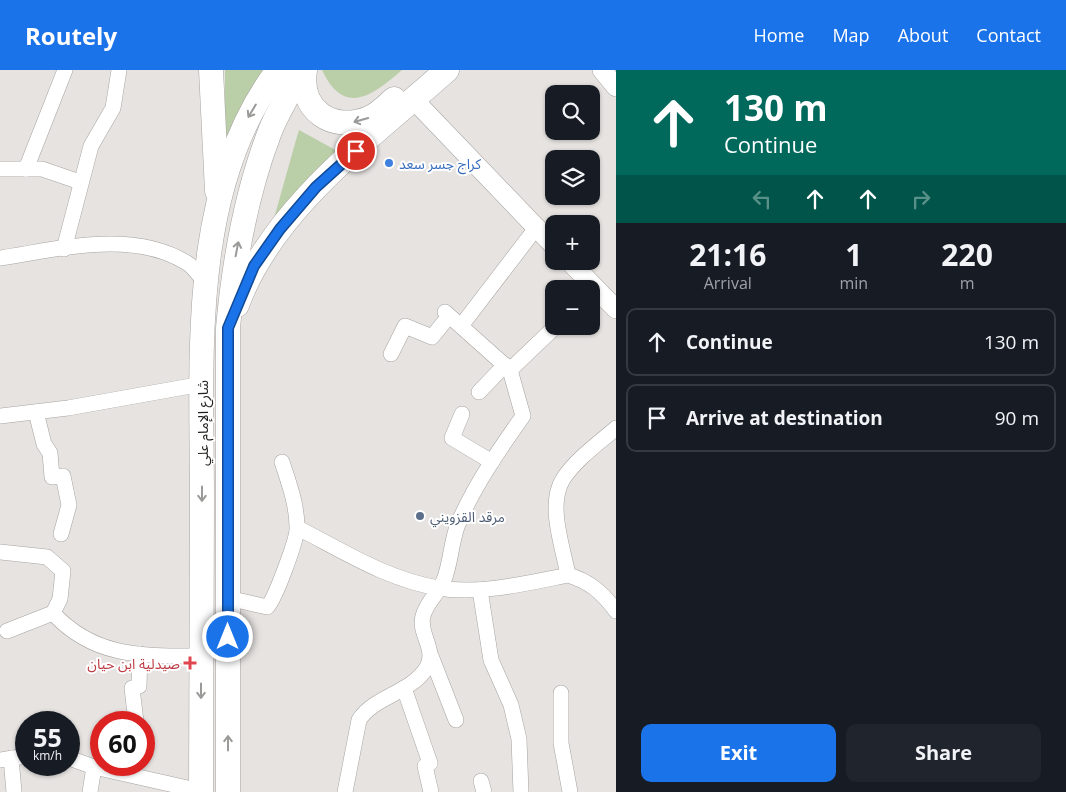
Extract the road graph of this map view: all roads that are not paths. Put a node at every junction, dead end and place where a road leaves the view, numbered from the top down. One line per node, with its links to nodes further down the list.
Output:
1 (65, 70): 12 (street)
2 (119, 70): 13 (street)
3 (211, 70): 14 (main road)
4 (278, 70): 14 (main road, شارع الإمام علي, one-way to 14)
5 (303, 70): 6 (main road, one-way to 5); 25 (main road, شارع الإمام علي, one-way to 5)
6 (427, 70)
7 (447, 70): 10 (main road)
8 (602, 70): 9 (street)
9 (616, 87)
10 (414, 100): 15 (street); 25 (main road)
11 (0, 169): 12 (street)
12 (26, 169): 13 (street)
13 (80, 182): 17 (street)
14 (218, 211): 21 (main road, شارع الإمام علي)
15 (536, 228): 16 (street); 24 (street)
16 (545, 237)
17 (64, 249): 18 (street); 21 (street)
18 (0, 258)
19 (576, 270): 20 (street)
20 (585, 280)
21 (205, 282): 27 (main road, شارع الإمام علي)
22 (600, 296): 23 (street)
23 (616, 309)
24 (461, 326): 28 (street); 29 (street)
25 (228, 333): 27 (main road); 44 (main road, شارع الإمام علي)
26 (546, 335): 29 (street)
27 (202, 338): 30 (main road, شارع الإمام علي)
28 (391, 354)
29 (508, 368): 31 (street); 37 (street)
30 (202, 384): 32 (street); 49 (main road, شارع الإمام علي, one-way to 49)
31 (479, 392)
32 (36, 412): 34 (street); 39 (street)
33 (462, 414): 37 (street)
34 (0, 416)
35 (616, 428): 41 (street)
36 (282, 462): 38 (street)
37 (492, 462): 42 (street)
38 (298, 528): 42 (street); 44 (street)
39 (61, 534)
40 (0, 552): 46 (street)
41 (568, 575): 43 (street); 45 (street)
42 (440, 589): 43 (street); 50 (street)
43 (480, 590): 64 (street)
44 (228, 598): 61 (main road, شارع الإمام علي, one-way to 44)
45 (616, 610)
46 (53, 613): 47 (street); 48 (street)
47 (7, 631)
48 (140, 654): 49 (street); 53 (street)
49 (201, 656): 58 (main road, شارع الإمام علي, one-way to 58)
50 (431, 656): 51 (street); 54 (street)
51 (404, 688): 62 (street); 63 (street)
52 (562, 693): 65 (street)
53 (135, 711)
54 (456, 720)
55 (6, 759): 59 (street)
56 (93, 776): 60 (street)
57 (150, 776): 58 (street)
58 (201, 791)
59 (14, 792)
60 (90, 792)
61 (228, 792)
62 (345, 792)
63 (431, 792)
64 (521, 792)
65 (570, 792)

